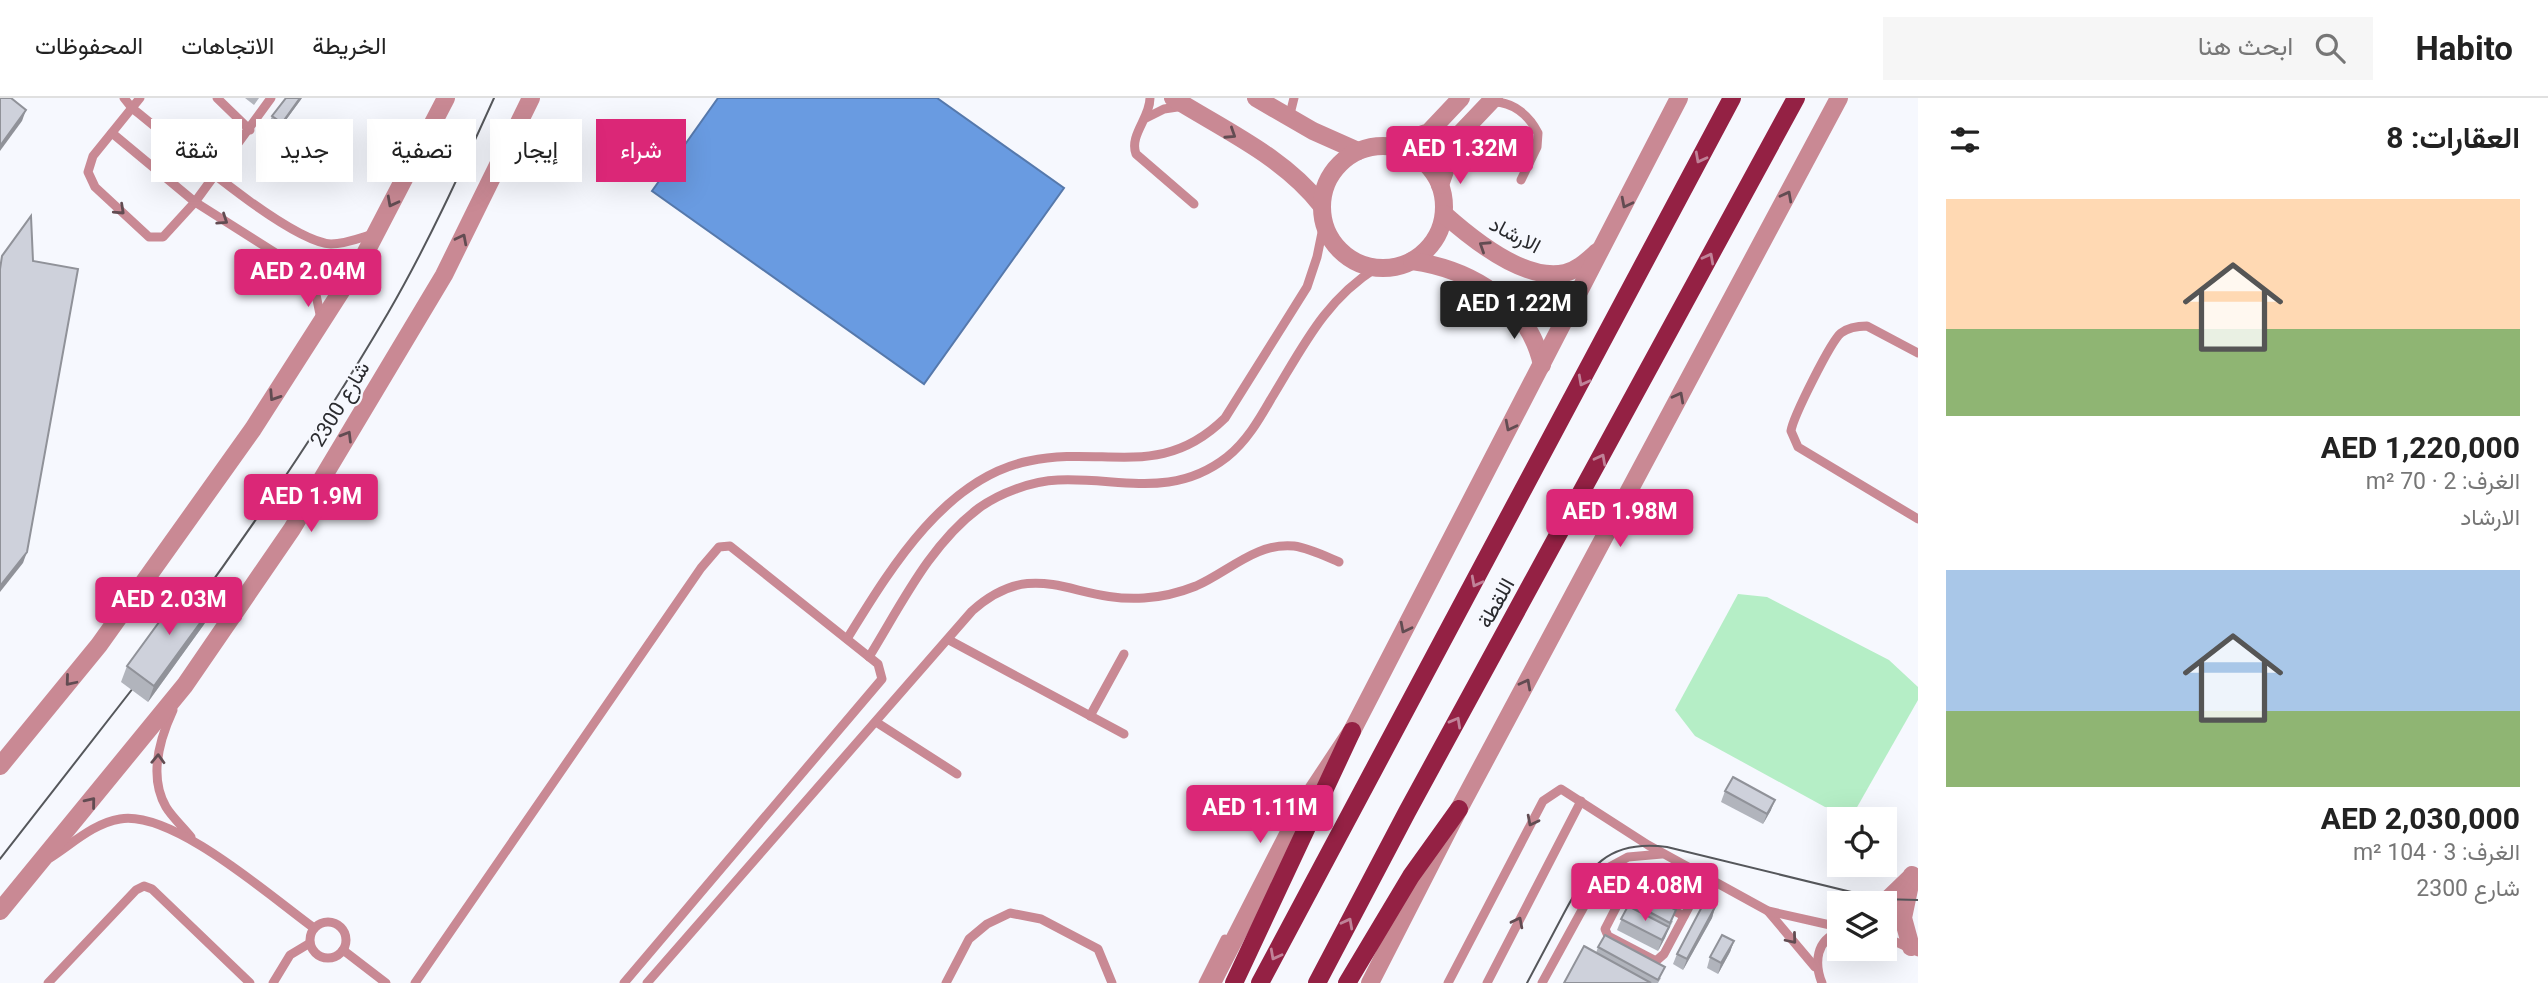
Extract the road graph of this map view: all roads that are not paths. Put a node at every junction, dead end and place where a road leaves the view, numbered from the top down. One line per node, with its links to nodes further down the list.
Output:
1 (124, 98): 18 (lane)
2 (140, 98): 18 (lane)
3 (217, 98): 23 (lane)
4 (271, 98): 23 (lane)
5 (446, 98): 36 (street, one-way to 36)
6 (531, 98): 49 (street, شارع 2300, one-way to 6)
7 (1150, 98): 20 (lane)
8 (1294, 98): 21 (lane)
9 (1461, 98): 26 (street)
10 (1513, 98): 19 (lane)
11 (1679, 98): 37 (street, one-way to 37)
12 (1732, 98): 88 (main road, اللقطة, one-way to 88)
13 (1796, 98): 89 (main road, اللقطة, one-way to 13)
14 (1839, 98): 57 (street, one-way to 14)
15 (1260, 99): 21 (street)
16 (1492, 100): 19 (lane); 31 (street)
17 (1179, 102): 20 (lane); 34 (street, one-way to 34)
18 (132, 108): 22 (lane); 24 (lane)
19 (1518, 109): 28 (lane)
20 (1146, 118): 33 (lane)
21 (1289, 118): 27 (street)
22 (151, 123)
23 (250, 130): 25 (lane)
24 (112, 133): 32 (lane); 32 (lane, one-way to 32)
25 (242, 141)
26 (1388, 146): 27 (street); 31 (street)
27 (1358, 151): 34 (street)
28 (1521, 180)
29 (211, 182): 32 (lane)
30 (225, 182): 36 (lane)
31 (1440, 185): 35 (street)
32 (195, 202): 40 (lane, one-way to 40)
33 (1194, 204)
34 (1322, 214): 39 (street); 45 (lane)
35 (1444, 214): 37 (street, الارشاد, one-way to 35); 38 (street)
36 (375, 234): 40 (street)
37 (1605, 246): 42 (street)
38 (1412, 261): 39 (street); 42 (street)
39 (1376, 268): 48 (lane)
40 (322, 323): 54 (street, one-way to 54)
41 (1918, 353): 43 (lane)
42 (1542, 365): 52 (street, one-way to 52)
43 (1918, 519)
44 (1339, 562): 46 (lane)
45 (847, 639): 48 (lane); 80 (lane)
46 (949, 640): 50 (lane); 51 (lane)
47 (1124, 654): 50 (lane)
48 (869, 657): 81 (lane)
49 (184, 685): 58 (lane, one-way to 49); 60 (street, شارع 2300, one-way to 49)
50 (1090, 716): 53 (lane)
51 (876, 722): 55 (lane); 82 (lane)
52 (1352, 731): 63 (street); 87 (main road)
53 (1124, 734)
54 (0, 766)
55 (957, 774)
56 (1581, 801): 59 (lane); 92 (lane, one-way to 92); 93 (lane, one-way to 56)
57 (1459, 809): 90 (main road); 91 (street)
58 (194, 841): 60 (lane); 69 (lane)
59 (1665, 853): 62 (lane); 94 (lane)
60 (40, 865): 65 (street, شارع 2300)
61 (1915, 870): 64 (street); 74 (street)
62 (1705, 877): 66 (lane); 67 (lane)
63 (1264, 878): 85 (lane); 86 (street)
64 (1895, 891)
65 (0, 911)
66 (1768, 911): 68 (lane); 75 (lane, one-way to 75)
67 (1684, 916): 67 (lane)
68 (1827, 926)
69 (314, 928): 72 (lane); 73 (lane)
70 (1827, 940): 75 (lane)
71 (1897, 942): 74 (lane)
72 (310, 943): 73 (lane); 78 (lane)
73 (344, 950): 79 (lane)
74 (1915, 950)
75 (1815, 967): 95 (lane)
76 (48, 983): 77 (lane)
77 (250, 983)
78 (273, 983)
79 (386, 983)
80 (415, 983)
81 (624, 983)
82 (647, 983)
83 (946, 983): 84 (lane)
84 (1112, 983)
85 (1203, 983)
86 (1212, 983)
87 (1234, 983)
88 (1260, 983)
89 (1317, 983)
90 (1347, 983)
91 (1370, 983)
92 (1448, 983)
93 (1487, 983)
94 (1542, 983)
95 (1822, 983)

